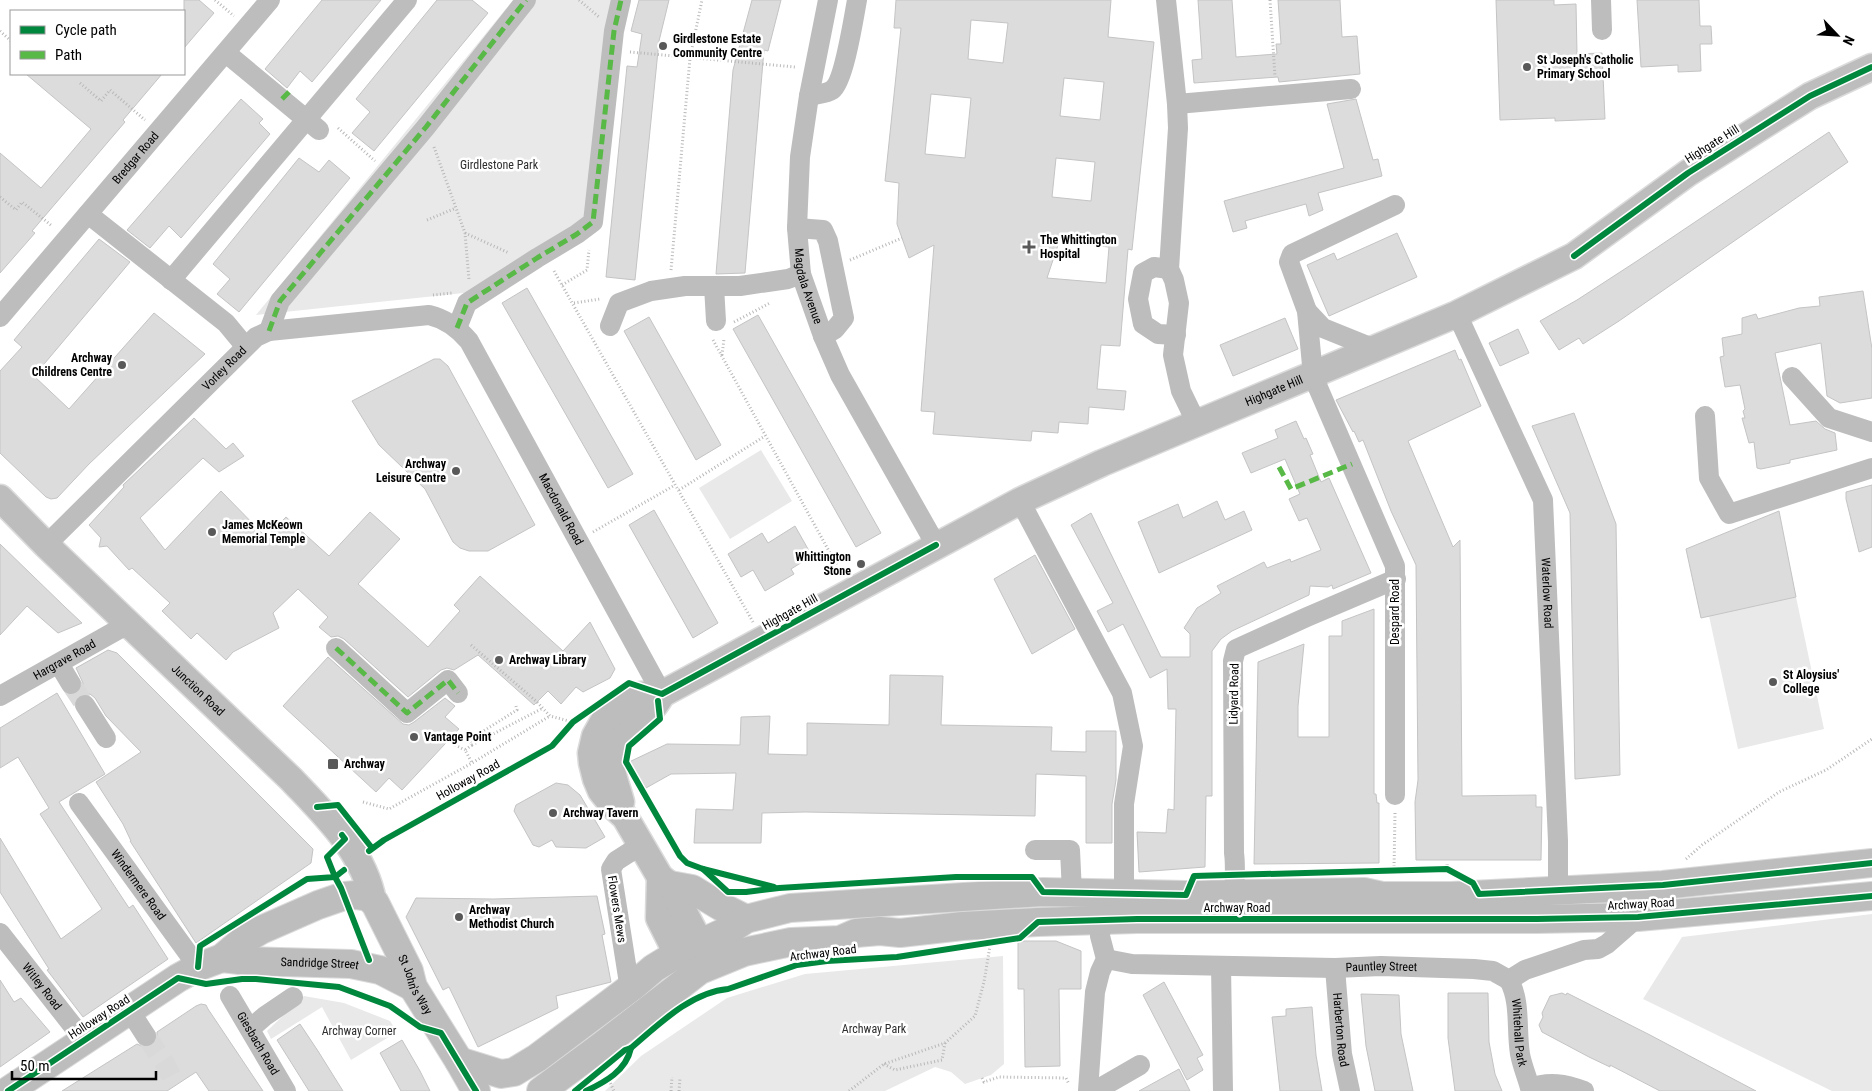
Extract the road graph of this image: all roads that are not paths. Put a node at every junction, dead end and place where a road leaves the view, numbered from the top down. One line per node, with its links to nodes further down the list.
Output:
1 (270, 0): 10 (street, Bredgar Road)
2 (407, 0): 15 (street)
3 (526, 0): 29 (street)
4 (621, 0): 27 (street)
5 (828, 0): 13 (street, Magdala Avenue)
6 (857, 0): 13 (street)
7 (1166, 0): 14 (street)
8 (1602, 0): 9 (street)
9 (1602, 30)
10 (226, 53): 15 (street); 17 (street, Bredgar Road)
11 (1872, 67): 24 (main road, Highgate Hill)
12 (1351, 89): 14 (street)
13 (809, 96): 18 (street, Magdala Avenue)
14 (1177, 104): 19 (street)
15 (320, 125): 21 (street)
16 (1395, 205): 23 (street)
17 (88, 214): 21 (street); 25 (street, Bredgar Road)
18 (797, 228): 20 (street, Magdala Avenue); 31 (street)
19 (1169, 269): 30 (street); 30 (street)
20 (803, 279): 22 (street); 31 (street, Magdala Avenue)
21 (171, 280): 32 (street)
22 (714, 286): 26 (street); 28 (street)
23 (1307, 311): 33 (street); 34 (street, Despard Road)
24 (1457, 314): 33 (main road, Highgate Hill); 61 (street, Waterlow Road)
25 (0, 317)
26 (610, 326)
27 (457, 328): 29 (street, Vorley Road); 50 (street, Macdonald Road)
28 (720, 330)
29 (269, 332): 32 (street, Vorley Road)
30 (1176, 335): 37 (street)
31 (823, 336): 43 (street, Magdala Avenue)
32 (246, 346): 42 (street, Vorley Road)
33 (1375, 349): 34 (main road, Highgate Hill)
34 (1313, 376): 37 (main road, Highgate Hill); 44 (street, Despard Road)
35 (1792, 377): 38 (street)
36 (1705, 416): 39 (street)
37 (1197, 424): 41 (main road, Highgate Hill)
38 (1872, 432)
39 (1872, 468)
40 (0, 498): 42 (main road, Junction Road)
41 (1020, 501): 43 (main road, Highgate Hill); 64 (street)
42 (46, 545): 45 (main road, Junction Road)
43 (936, 545): 50 (main road, Highgate Hill)
44 (1396, 580): 54 (street, Despard Road); 63 (street, Lidyard Road)
45 (128, 624): 47 (street, Hargrave Road); 66 (main road, Junction Road)
46 (336, 648): 49 (street)
47 (59, 664): 48 (street); 51 (street, Hargrave Road)
48 (71, 684)
49 (458, 694)
50 (662, 694): 56 (main road, Highgate Hill); 56 (main road, Highgate Hill)
51 (0, 696)
52 (85, 705): 53 (street)
53 (106, 738)
54 (1395, 795)
55 (79, 803): 74 (street, Windermere Road)
56 (625, 817): 57 (main road)
57 (642, 845): 60 (main road); 79 (street, Flowers Mews)
58 (1035, 850): 62 (street)
59 (1872, 862): 61 (highway, Archway Road)
60 (665, 881): 69 (highway); 72 (main road)
61 (1558, 891): 67 (highway, Archway Road)
62 (1072, 893): 64 (highway, Archway Road); 69 (highway, Archway Road)
63 (1235, 893): 64 (highway, Archway Road); 67 (highway, Archway Road)
64 (1124, 894)
65 (1872, 896): 68 (highway, Archway Road)
66 (373, 901): 74 (highway, Holloway Road); 80 (highway, St John's Way)
67 (1418, 907): 68 (highway, Archway Road); 70 (highway, Archway Road)
68 (1638, 917): 78 (street)
69 (746, 919): 72 (highway, Archway Road)
70 (1101, 921): 73 (street); 77 (highway, Archway Road)
71 (0, 933): 86 (street, Witley Road)
72 (689, 949): 77 (main road); 79 (highway, Archway Road)
73 (1106, 959): 75 (street, Pauntley Street); 94 (street)
74 (210, 962): 80 (highway, Sandridge Street); 83 (highway, Holloway Road)
75 (1221, 966): 76 (street, Pauntley Street); 96 (street)
76 (1335, 968): 78 (street, Pauntley Street); 97 (street, Harberton Road)
77 (700, 970): 93 (highway, Archway Road)
78 (1509, 980): 89 (street, Whitehall Park)
79 (633, 986): 87 (highway, Archway Road)
80 (412, 987): 87 (highway, St John's Way)
81 (230, 996): 84 (street, Giesbach Road)
82 (293, 998): 84 (street)
83 (130, 1011): 85 (street); 86 (highway, Holloway Road)
84 (250, 1029): 91 (street, Giesbach Road)
85 (146, 1036)
86 (84, 1040): 90 (highway, Holloway Road)
87 (459, 1061): 92 (highway, St John's Way)
88 (1140, 1065): 95 (street)
89 (1530, 1089): 98 (street, Whitehall Park)
90 (8, 1091)
91 (286, 1091)
92 (476, 1091)
93 (541, 1091)
94 (1088, 1091)
95 (1095, 1091)
96 (1223, 1091)
97 (1350, 1091)
98 (1584, 1091)

